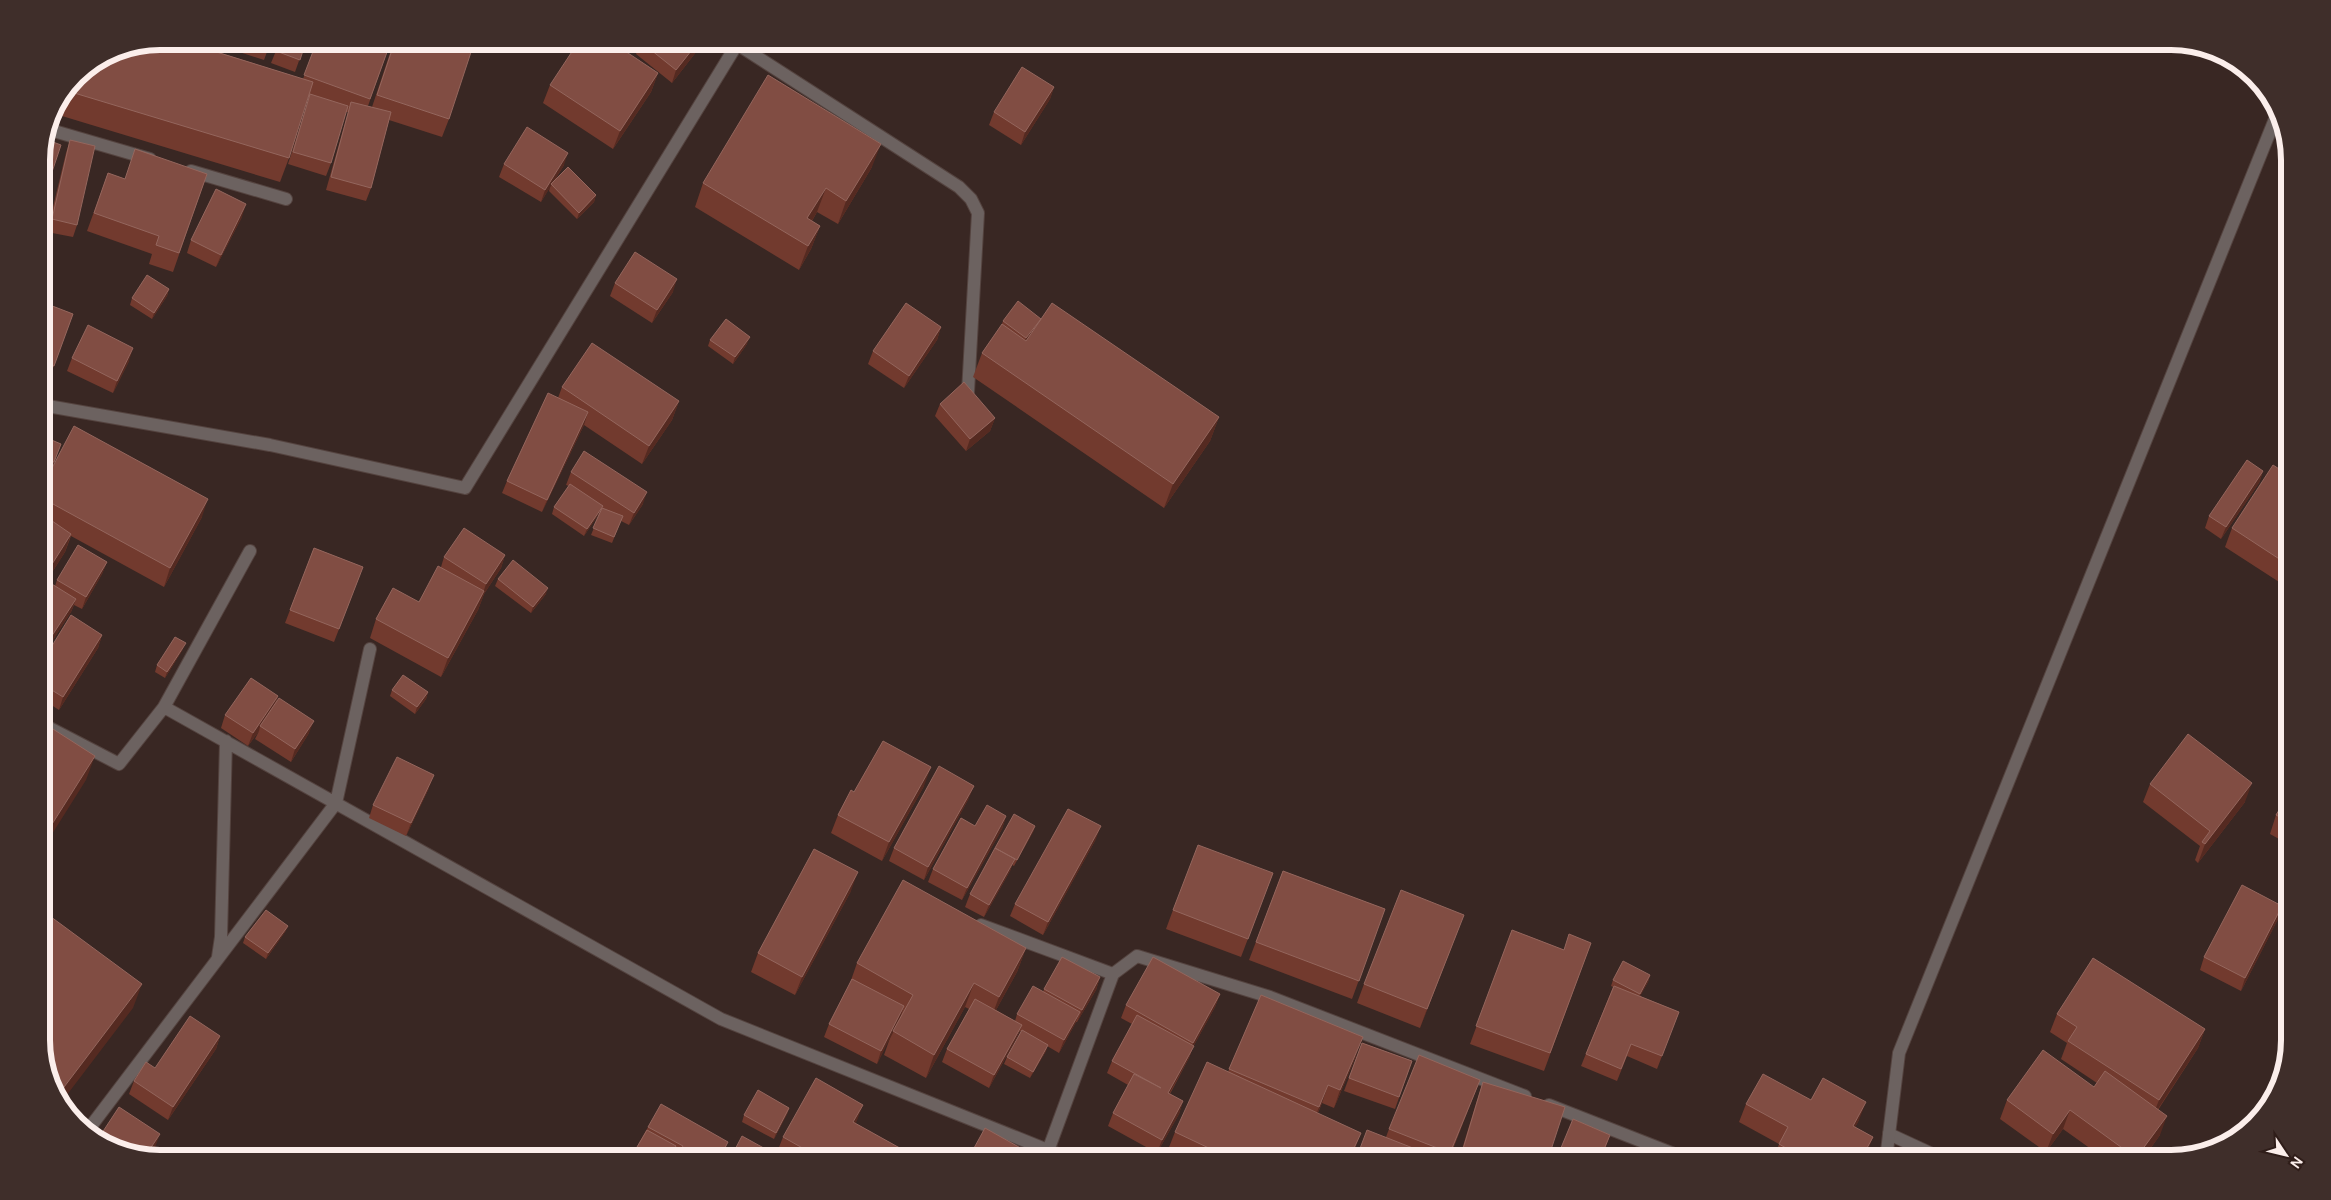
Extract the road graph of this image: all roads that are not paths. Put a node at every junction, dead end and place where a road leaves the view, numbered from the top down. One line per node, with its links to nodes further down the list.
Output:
1 (733, 50): 9 (street)
2 (750, 50): 8 (street)
3 (2274, 122): 20 (street)
4 (54, 131): 5 (street)
5 (162, 162)
6 (181, 168): 7 (street)
7 (286, 199)
8 (968, 392)
9 (50, 405)
10 (250, 551): 12 (street)
11 (370, 649): 15 (street)
12 (164, 707): 13 (street); 14 (street)
13 (50, 728)
14 (226, 741): 15 (street); 17 (street)
15 (336, 803): 17 (street); 21 (street)
16 (981, 925): 18 (street)
17 (217, 960): 19 (street)
18 (1113, 974): 22 (street); 23 (street)
19 (91, 1126)
20 (1889, 1134): 24 (street); 25 (street)
21 (1034, 1150)
22 (1048, 1150)
23 (1664, 1150)
24 (1887, 1150)
25 (1924, 1150)

